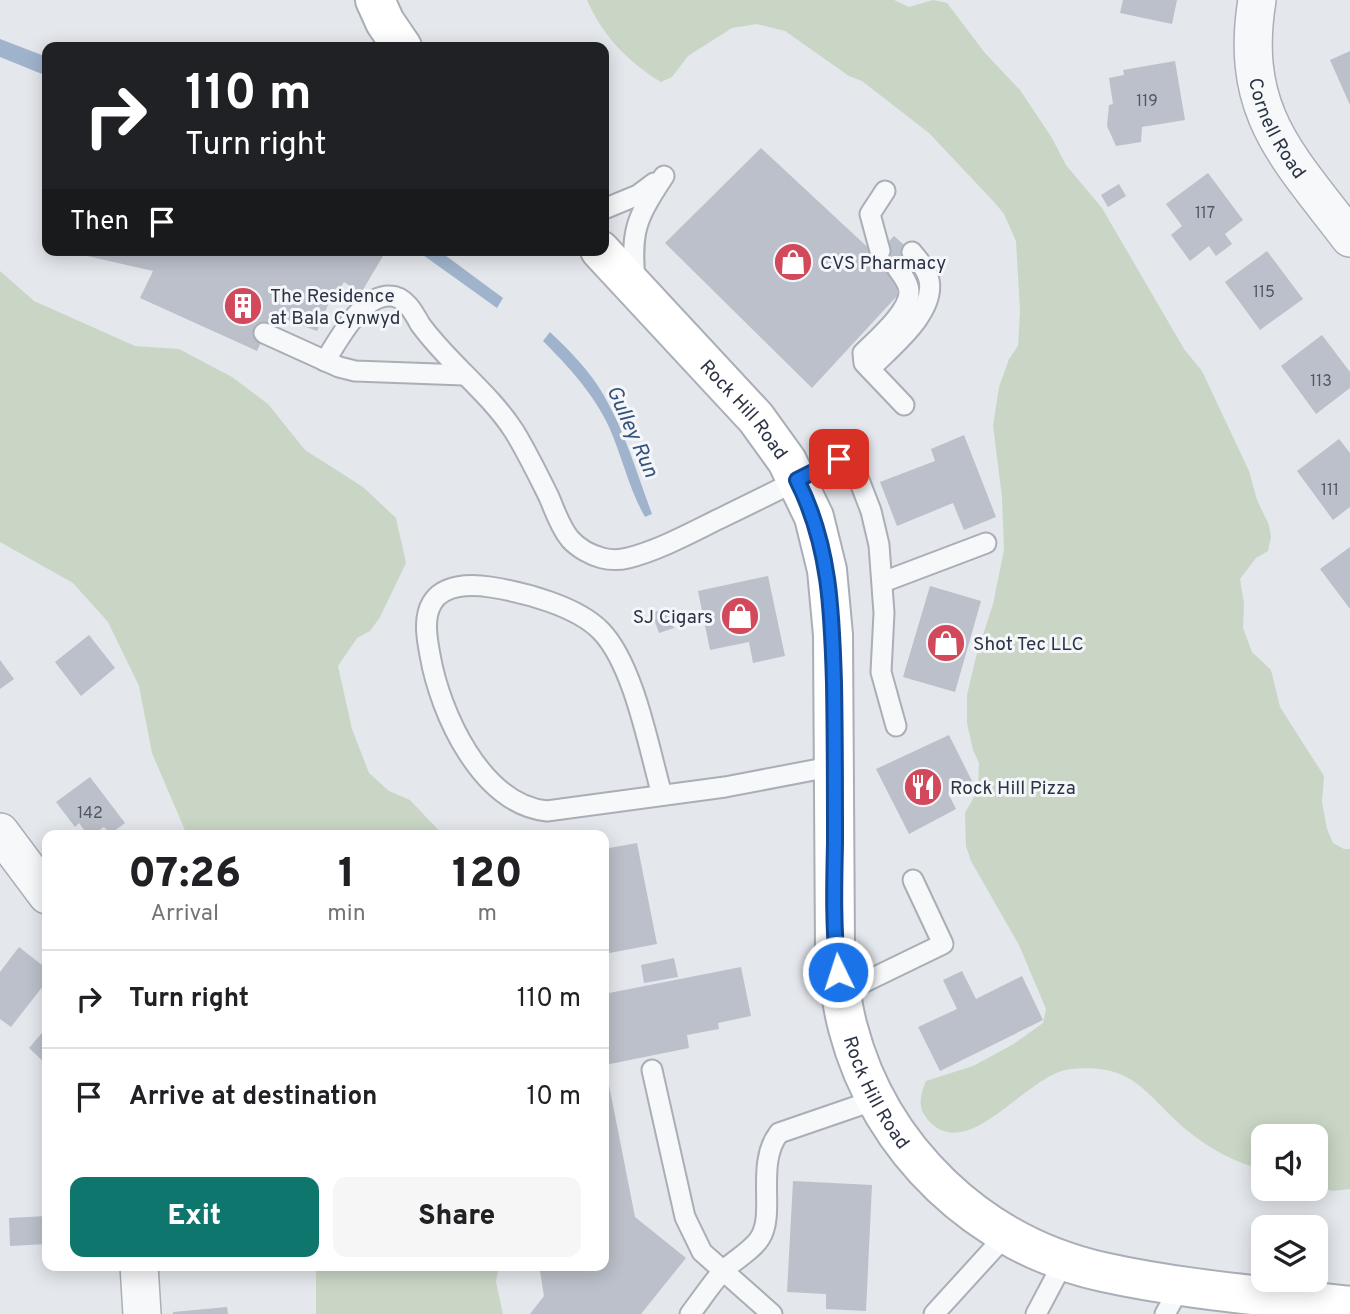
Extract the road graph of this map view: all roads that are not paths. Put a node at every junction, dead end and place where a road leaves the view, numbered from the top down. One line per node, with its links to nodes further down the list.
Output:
1 (375, 0): 3 (main road)
2 (1257, 0): 8 (street, Cornell Road)
3 (399, 42)
4 (885, 191): 6 (lane)
5 (609, 207): 13 (lane)
6 (873, 228): 7 (lane); 9 (lane)
7 (894, 236)
8 (1350, 238)
9 (880, 251)
10 (912, 252): 16 (lane)
11 (606, 256): 13 (main road, Rock Hill Road)
12 (897, 268): 16 (lane)
13 (635, 288): 19 (main road, Rock Hill Road)
14 (264, 333): 15 (lane)
15 (326, 361): 17 (lane); 17 (lane)
16 (870, 369): 18 (lane)
17 (464, 375): 19 (lane)
18 (904, 405)
19 (797, 480): 21 (lane); 23 (main road, Rock Hill Road)
20 (986, 544): 21 (lane)
21 (883, 582): 22 (lane)
22 (896, 726)
23 (835, 766): 24 (lane); 28 (main road, Rock Hill Road)
24 (662, 795): 24 (lane)
25 (7, 859): 27 (street)
26 (913, 880): 28 (lane)
27 (42, 890)
28 (840, 994): 30 (main road, Rock Hill Road)
29 (652, 1070): 34 (lane)
30 (875, 1100): 31 (main road, Rock Hill Road); 34 (lane)
31 (1006, 1235): 32 (main road, Rock Hill Road); 40 (lane)
32 (1064, 1261): 35 (main road, Rock Hill Road); 41 (lane)
33 (139, 1271): 37 (street)
34 (723, 1272): 38 (lane); 39 (lane)
35 (1173, 1300): 36 (main road, Rock Hill Road)
36 (1350, 1306)
37 (142, 1314)
38 (690, 1314)
39 (772, 1314)
40 (934, 1314)
41 (1036, 1314)

